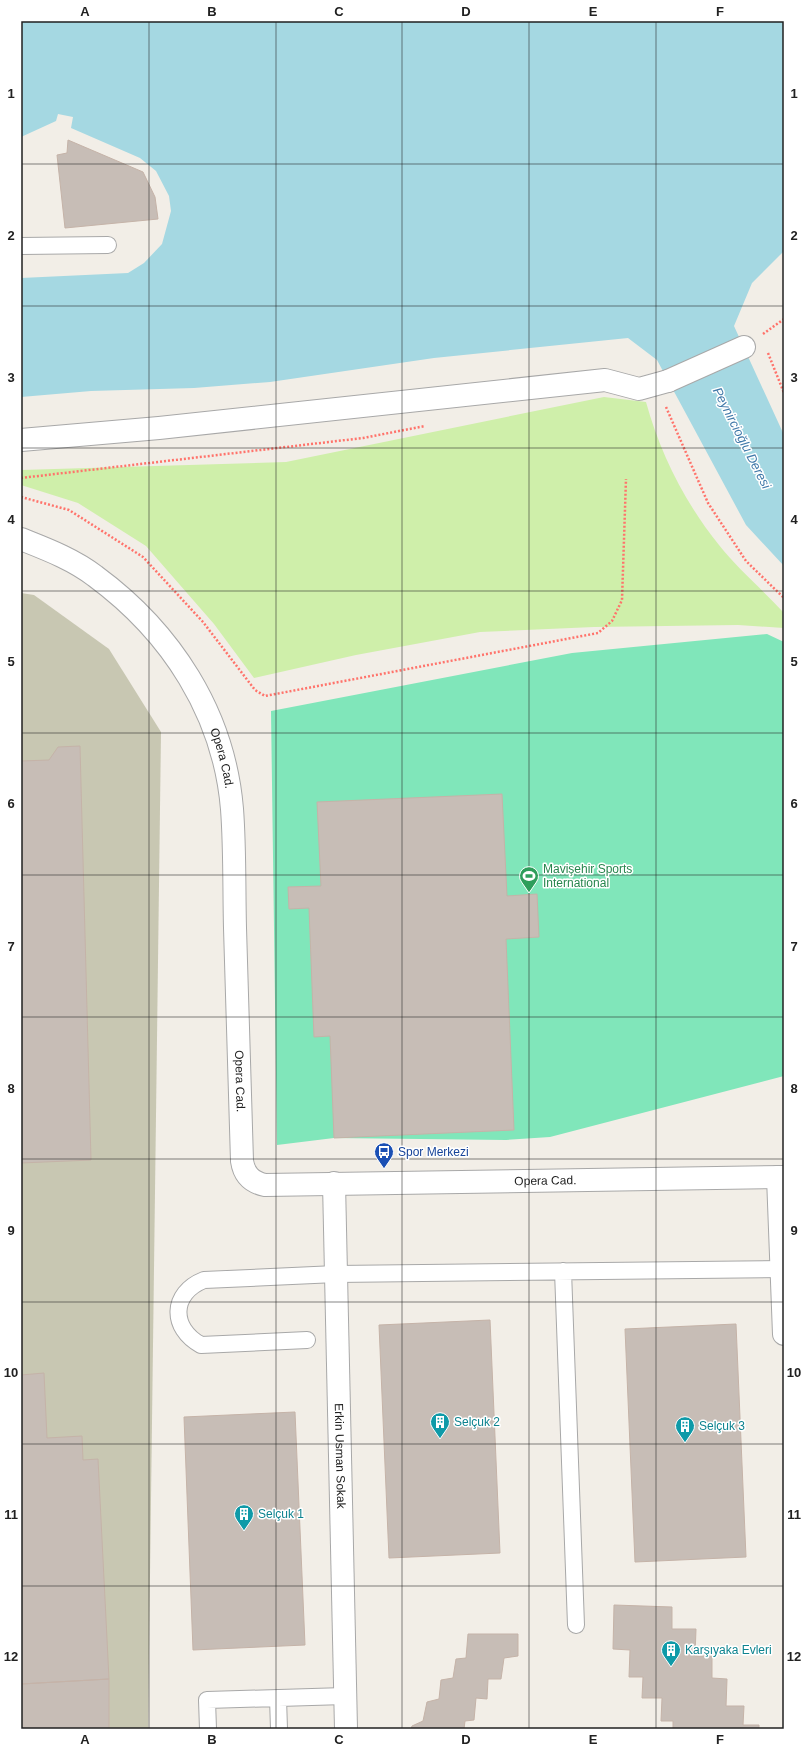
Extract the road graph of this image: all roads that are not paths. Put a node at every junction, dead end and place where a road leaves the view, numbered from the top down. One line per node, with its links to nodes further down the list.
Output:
1 (108, 245): 2 (lane)
2 (21, 246)
3 (744, 347): 4 (street)
4 (21, 440)
5 (21, 539): 7 (street, Opera Cad.)
6 (781, 1177): 7 (street, Opera Cad.); 8 (street)
7 (334, 1183): 10 (street, Erkin Usman Sokak)
8 (783, 1269): 9 (lane); 11 (street)
9 (563, 1271): 10 (lane); 13 (lane)
10 (336, 1274): 12 (lane); 14 (street, Erkin Usman Sokak)
11 (784, 1334)
12 (307, 1340)
13 (576, 1625)
14 (345, 1696): 15 (lane); 18 (street, Erkin Usman Sokak)
15 (278, 1698): 16 (lane); 17 (lane)
16 (208, 1729)
17 (279, 1729)
18 (346, 1729)

